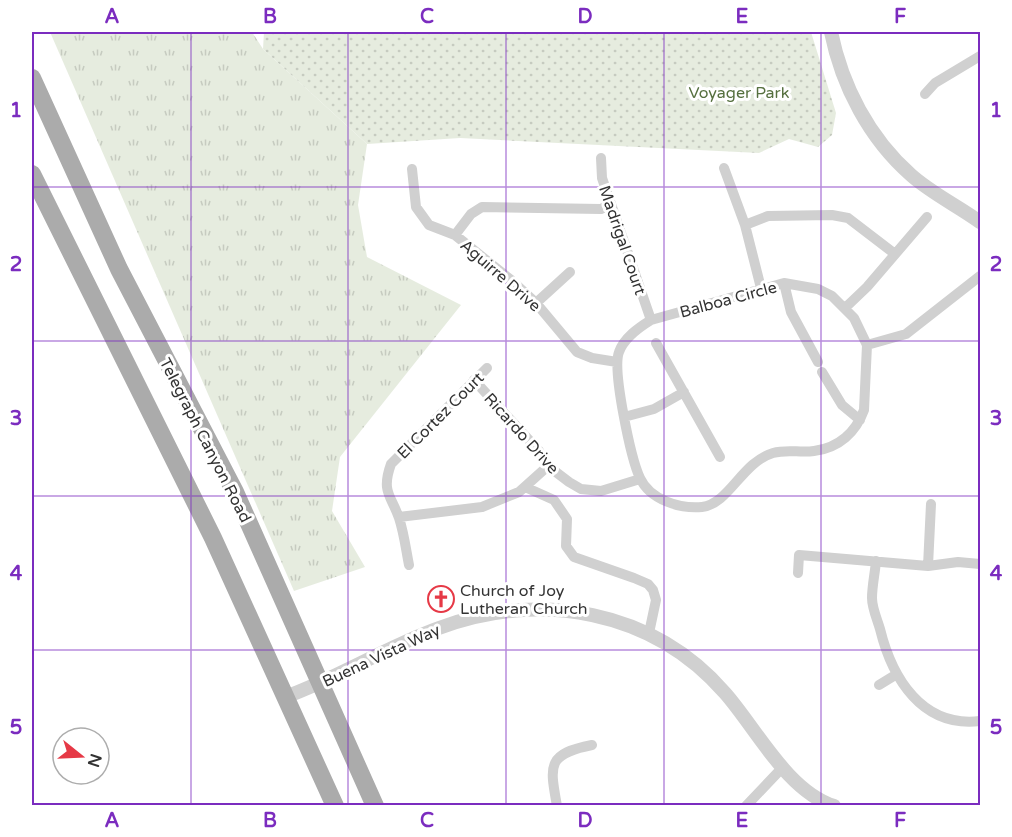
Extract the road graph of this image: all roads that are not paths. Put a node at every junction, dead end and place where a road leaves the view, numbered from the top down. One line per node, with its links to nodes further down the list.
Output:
1 (831, 32): 11 (street)
2 (981, 56): 4 (street)
3 (32, 78): 43 (main road, Telegraph Canyon Road)
4 (925, 94)
5 (601, 158): 9 (street, Madrigal Court)
6 (724, 168): 12 (street)
7 (412, 169): 13 (street, Aguirre Drive)
8 (32, 174): 45 (main road)
9 (611, 204): 13 (street); 21 (street, Madrigal Court)
10 (927, 217): 14 (street)
11 (981, 222)
12 (745, 225): 14 (street); 18 (street)
13 (455, 235): 19 (street, Aguirre Drive)
14 (895, 254): 20 (street)
15 (570, 272): 19 (street)
16 (981, 276): 23 (street)
17 (784, 283): 18 (street, Balboa Circle); 20 (street, Balboa Circle); 29 (street)
18 (761, 288): 21 (street, Balboa Circle)
19 (536, 303): 24 (street, Aguirre Drive)
20 (845, 308): 23 (street, Balboa Circle)
21 (651, 320): 24 (street, Balboa Circle)
22 (656, 343): 27 (street)
23 (867, 345): 29 (street, Balboa Circle)
24 (617, 362): 28 (street)
25 (487, 368): 26 (street, El Cortez Court)
26 (474, 380): 31 (street, Ricardo Drive); 35 (street, El Cortez Court)
27 (684, 392): 28 (street); 30 (street)
28 (624, 417): 32 (street)
29 (860, 420): 32 (street)
30 (720, 458)
31 (548, 466): 32 (street, Ricardo Drive); 33 (street)
32 (640, 479)
33 (525, 487): 35 (street); 41 (street)
34 (931, 504): 39 (street)
35 (399, 517): 38 (street, El Cortez Court)
36 (876, 561): 39 (street); 40 (street); 42 (street)
37 (981, 564): 39 (street)
38 (409, 565)
39 (928, 566)
40 (798, 573)
41 (649, 633): 43 (street, Buena Vista Way); 48 (street, Buena Vista Way)
42 (897, 674): 44 (street); 46 (street)
43 (319, 685): 45 (street, Buena Vista Way); 50 (main road, Telegraph Canyon Road)
44 (879, 685)
45 (285, 697): 49 (main road)
46 (981, 721)
47 (592, 746): 51 (street)
48 (783, 767): 52 (street); 53 (street, Buena Vista Way)
49 (334, 806)
50 (375, 806)
51 (557, 806)
52 (746, 806)
53 (834, 806)

